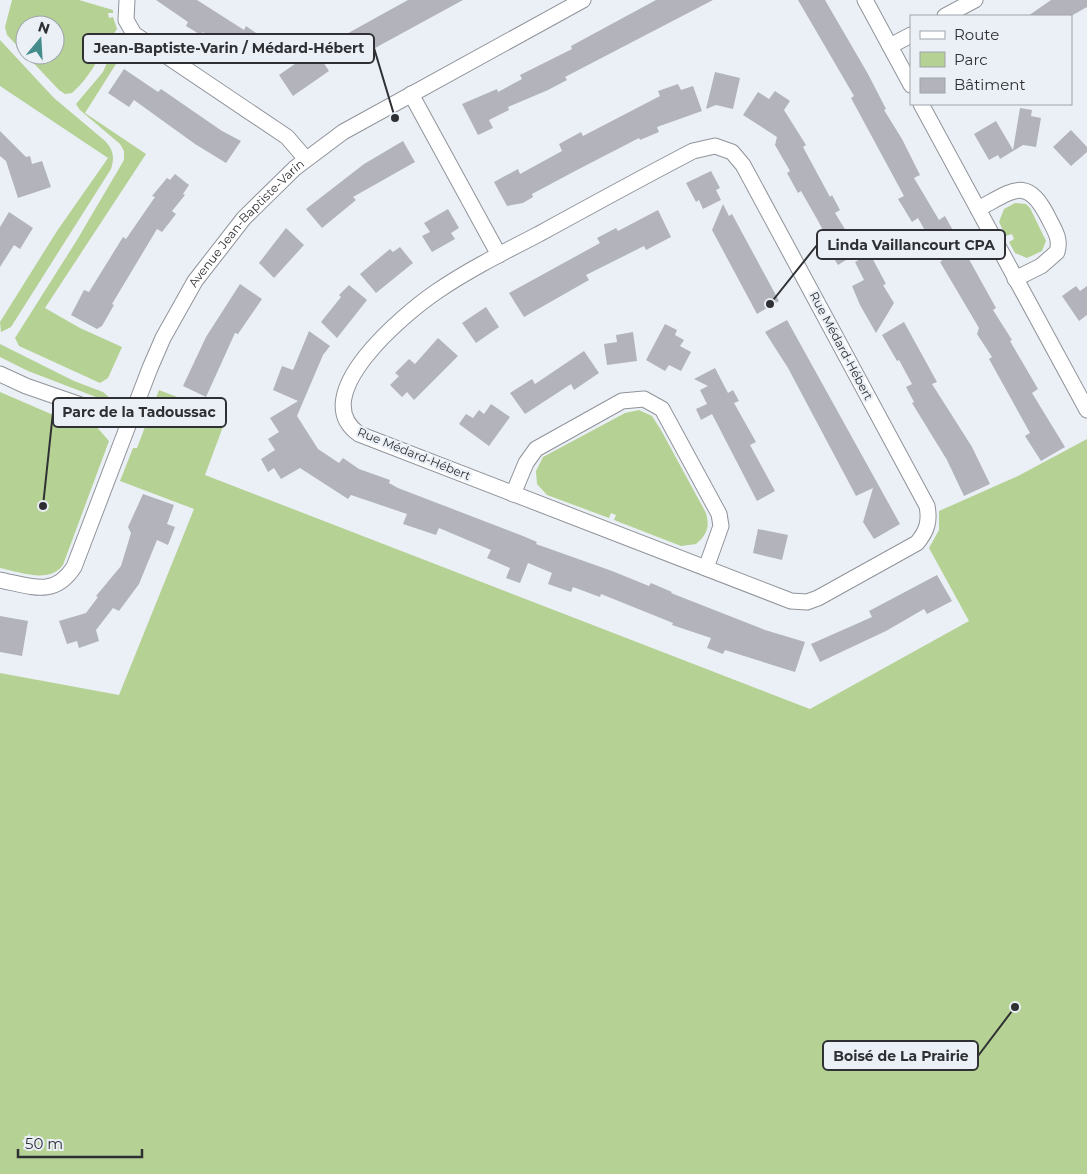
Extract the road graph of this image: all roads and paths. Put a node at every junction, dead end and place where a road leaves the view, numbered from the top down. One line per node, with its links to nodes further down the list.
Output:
1 (127, 0): 11 (street)
2 (583, 0): 9 (street, Avenue Jean-Baptiste-Varin)
3 (865, 0): 7 (street)
4 (974, 0): 5 (street)
5 (947, 15)
6 (910, 36): 7 (street)
7 (890, 46): 8 (street)
8 (910, 83)
9 (411, 94): 11 (street, Avenue Jean-Baptiste-Varin); 13 (street)
10 (922, 105): 12 (street)
11 (306, 159): 17 (street, Avenue Jean-Baptiste-Varin)
12 (978, 209): 14 (street); 14 (street)
13 (499, 255): 18 (street, Rue Médard-Hébert); 19 (street, Rue Médard-Hébert)
14 (1015, 279): 16 (street)
15 (0, 374): 17 (street)
16 (1087, 410)
17 (130, 422): 20 (street, Avenue Jean-Baptiste-Varin)
18 (513, 494): 19 (street, Rue Médard-Hébert); 19 (street)
19 (706, 568)
20 (0, 580)

